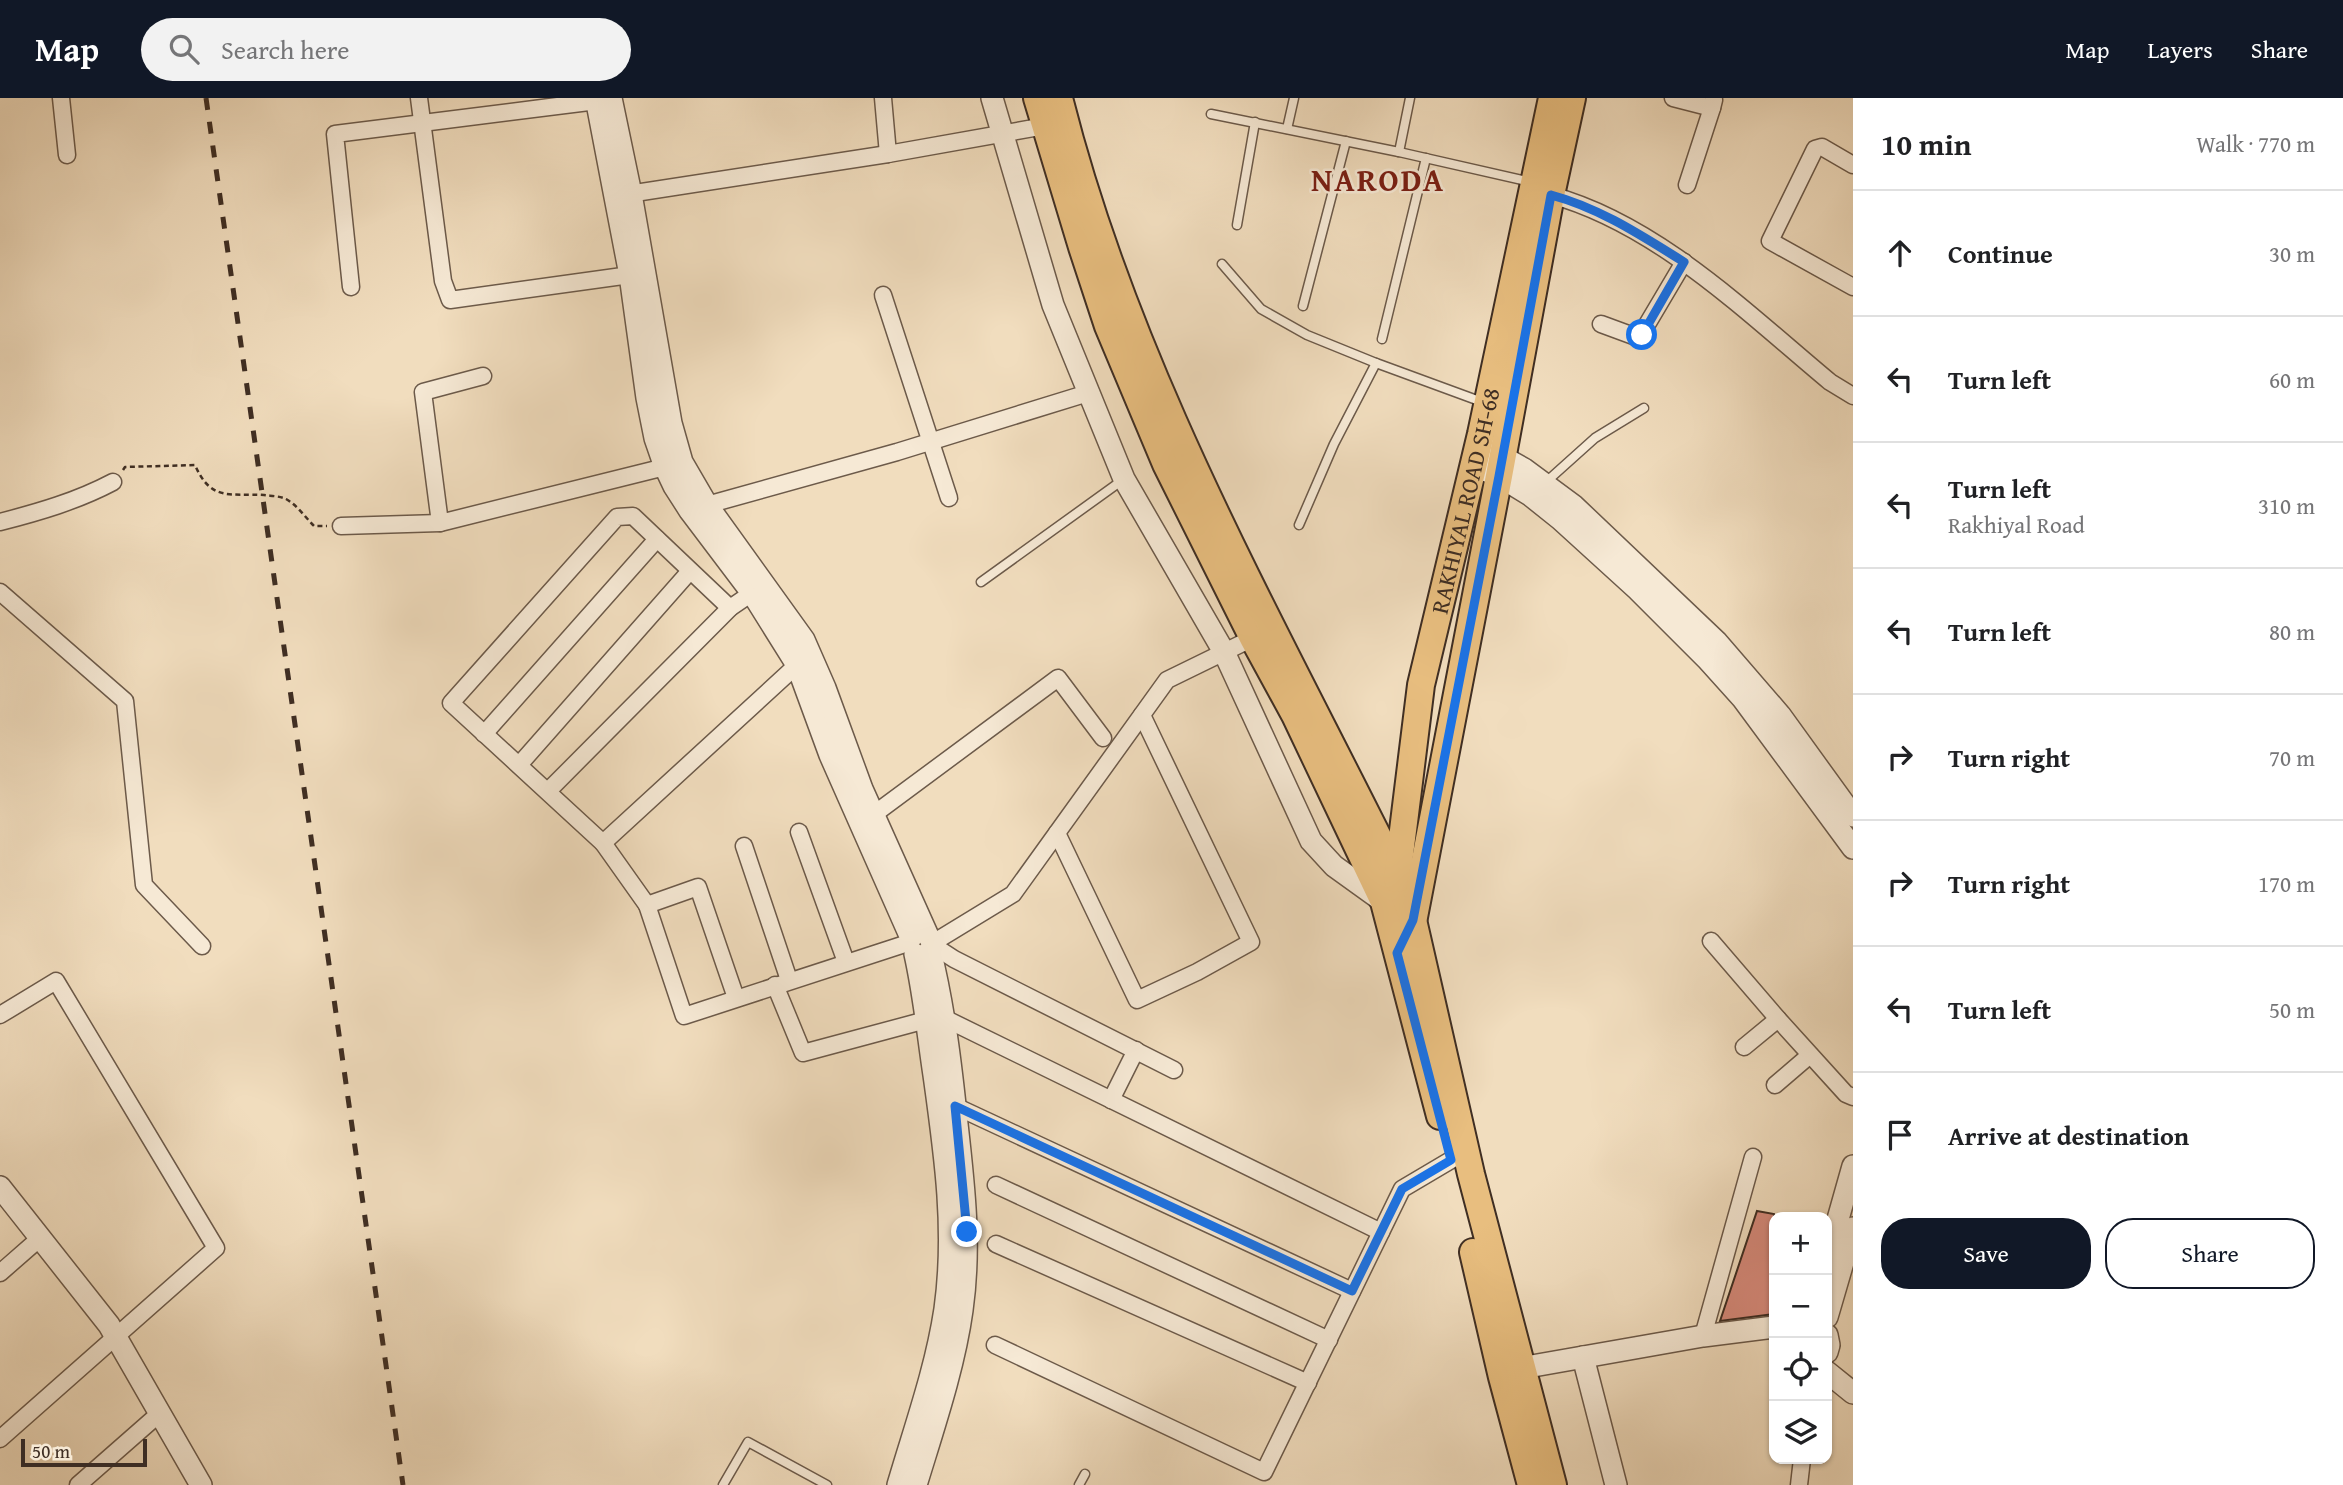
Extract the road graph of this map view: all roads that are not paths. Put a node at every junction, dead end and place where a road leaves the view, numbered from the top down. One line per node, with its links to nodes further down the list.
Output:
1 (61, 98): 23 (street)
2 (419, 98): 16 (street)
3 (883, 98): 22 (street)
4 (992, 98): 19 (street)
5 (1037, 98): 17 (main road)
6 (1059, 98): 79 (main road)
7 (1294, 98): 18 (lane)
8 (1410, 98): 21 (lane)
9 (1552, 98): 27 (main road, RAKHIYAL ROAD SH-68)
10 (1572, 98): 27 (main road)
11 (1673, 98): 13 (street)
12 (607, 99): 16 (street); 28 (street)
13 (1713, 103): 26 (street)
14 (1211, 114): 15 (lane)
15 (1255, 122): 18 (lane); 29 (lane)
16 (422, 124): 32 (street); 34 (street)
17 (1045, 125): 19 (street); 64 (main road)
18 (1287, 129): 20 (lane)
19 (1002, 134): 22 (street); 41 (street)
20 (1346, 141): 21 (lane); 36 (lane)
21 (1399, 152): 24 (lane)
22 (888, 154): 28 (street)
23 (67, 155)
24 (1426, 158): 27 (lane); 38 (lane)
25 (1853, 165): 33 (street)
26 (1687, 185)
27 (1543, 189): 30 (street); 43 (main road, RAKHIYAL ROAD SH-68); 47 (main road)
28 (624, 195): 32 (street); 53 (street)
29 (1237, 225)
30 (1684, 262): 37 (street); 42 (street)
31 (1222, 264): 39 (lane)
32 (630, 275): 48 (street)
33 (1853, 286)
34 (351, 287)
35 (883, 295): 45 (street)
36 (1303, 306)
37 (1601, 324)
38 (1382, 339)
39 (1376, 363): 43 (lane); 56 (lane)
40 (483, 376): 55 (street)
41 (1088, 393): 45 (street); 49 (street)
42 (1853, 396)
43 (1488, 404): 46 (main road, RAKHIYAL ROAD SH-68)
44 (1644, 408): 51 (lane)
45 (931, 442): 52 (street); 53 (street)
46 (1476, 456): 47 (street); 79 (main road, RAKHIYAL ROAD SH-68)
47 (1501, 466): 51 (street); 82 (main road)
48 (665, 467): 55 (street); 62 (street)
49 (1124, 479): 60 (lane); 65 (street)
50 (113, 482): 54 (street)
51 (1537, 489): 73 (street); 78 (street)
52 (949, 498)
53 (707, 505): 72 (street)
54 (0, 522)
55 (440, 523): 57 (street)
56 (1299, 525)
57 (341, 526)
58 (657, 539): 59 (street); 68 (street); 68 (street)
59 (690, 570): 63 (street); 70 (street)
60 (981, 582)
61 (0, 592): 85 (street)
62 (752, 593): 63 (street); 66 (street)
63 (730, 608): 71 (street)
64 (1253, 638): 65 (street); 80 (main road)
65 (1224, 652): 67 (street); 80 (street)
66 (797, 665): 76 (street); 84 (street)
67 (1142, 715): 75 (street); 75 (street)
68 (484, 734): 70 (street)
69 (1102, 738): 72 (street)
70 (519, 765): 71 (street)
71 (548, 791): 76 (street)
72 (873, 816): 84 (street)
73 (1853, 816)
74 (799, 832): 87 (street)
75 (1057, 833): 84 (street)
76 (603, 843): 81 (street)
77 (744, 846): 88 (street)
78 (1853, 848)
79 (1398, 877): 80 (main road, RAKHIYAL ROAD SH-68); 82 (main road)
80 (1384, 902): 86 (main road)
81 (647, 905): 89 (street); 89 (street)
82 (1413, 920): 86 (main road); 121 (main road)
83 (1711, 942): 92 (street)
84 (920, 944): 87 (street); 91 (street); 94 (street)
85 (202, 946)
86 (1397, 953): 102 (main road)
87 (846, 962): 88 (street)
88 (782, 982): 89 (street); 91 (street)
89 (736, 998)
90 (0, 1015): 116 (street)
91 (935, 1019): 99 (street); 100 (street); 108 (street)
92 (1777, 1019): 93 (street); 95 (street)
93 (1744, 1047)
94 (1136, 1050): 96 (street); 99 (street)
95 (1810, 1055): 97 (street); 98 (street)
96 (1174, 1069)
97 (1774, 1085)
98 (1853, 1097)
99 (1111, 1100): 107 (street)
100 (955, 1106): 108 (street); 113 (street)
101 (1753, 1157): 117 (street)
102 (1451, 1160): 107 (street); 136 (main road)
103 (1853, 1166): 110 (street)
104 (996, 1185): 118 (street)
105 (0, 1188): 109 (street)
106 (1853, 1228): 114 (street)
107 (1381, 1231): 113 (street)
108 (958, 1233): 133 (street); 134 (street)
109 (40, 1238): 112 (street); 116 (street)
110 (1832, 1240)
111 (996, 1244): 123 (street)
112 (0, 1273)
113 (1352, 1291): 118 (street)
114 (1832, 1300)
115 (1769, 1328): 117 (street)
116 (115, 1336): 125 (street); 126 (street)
117 (1703, 1336): 120 (street)
118 (1329, 1340): 123 (street)
119 (995, 1345): 123 (street)
120 (1583, 1357): 121 (street); 138 (street)
121 (1521, 1368): 137 (main road)
122 (1832, 1377): 124 (street)
123 (1308, 1383)
124 (1853, 1392)
125 (160, 1413): 129 (street); 130 (street)
126 (0, 1439)
127 (1802, 1464): 139 (street)
128 (1085, 1474): 135 (lane)
129 (78, 1485)
130 (201, 1485)
131 (723, 1485): 132 (lane)
132 (827, 1485)
133 (898, 1485)
134 (916, 1485)
135 (1079, 1485)
136 (1531, 1485)
137 (1553, 1485)
138 (1616, 1485)
139 (1800, 1485)

